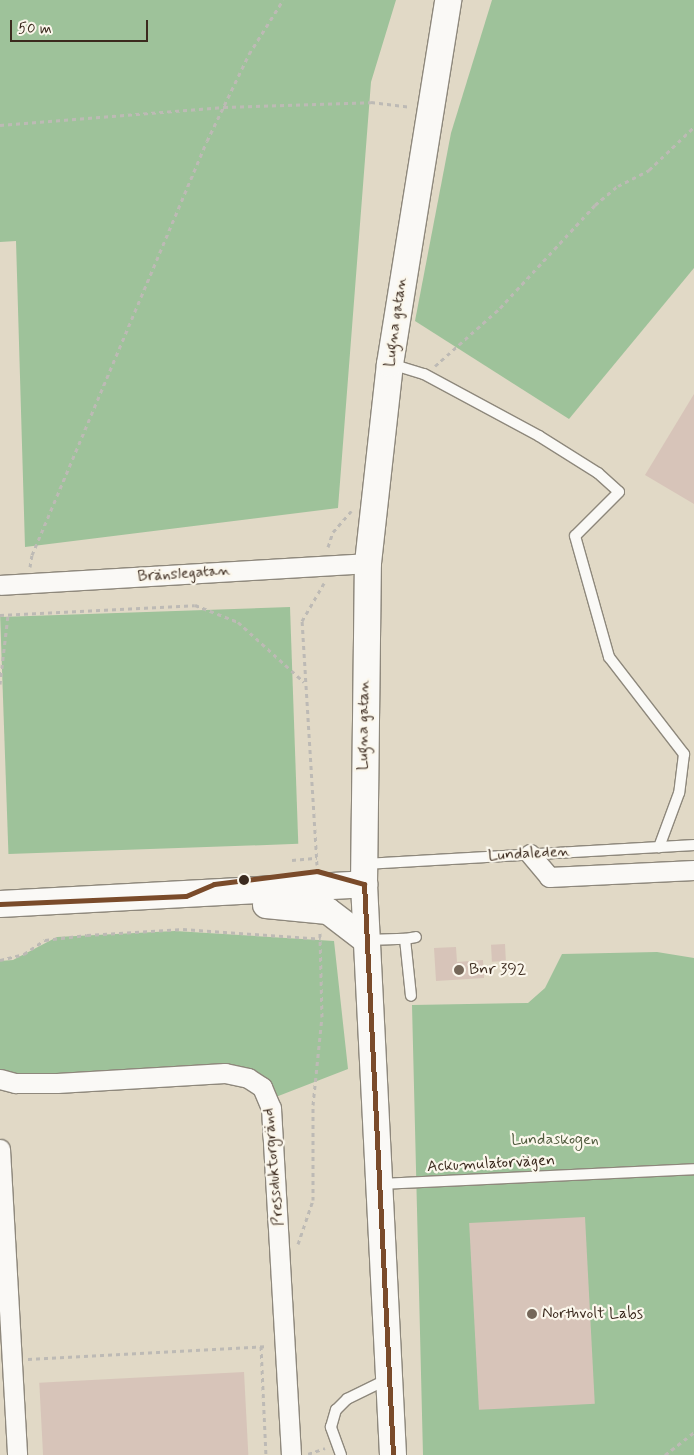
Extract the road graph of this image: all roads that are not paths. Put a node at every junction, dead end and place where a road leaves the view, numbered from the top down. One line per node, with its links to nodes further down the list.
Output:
1 (448, 0): 2 (main road, Lugna gatan)
2 (390, 364): 3 (main road, Lugna gatan); 6 (lane)
3 (368, 563): 4 (street, Bränslegatan); 9 (main road, Lugna gatan)
4 (0, 585)
5 (694, 845): 6 (lane, Lundaleden)
6 (659, 847): 7 (lane, Lundaleden)
7 (530, 854): 8 (street); 9 (lane, Lundaleden)
8 (694, 870)
9 (364, 874): 10 (main road, Lundaleden); 12 (main road, Lugna gatan)
10 (186, 896): 11 (main road, Lundaleden); 12 (main road, Lundaleden)
11 (0, 904)
12 (366, 940): 13 (lane); 17 (main road, Lugna gatan)
13 (411, 996)
14 (0, 1079): 20 (street, Pressduktorgränd)
15 (0, 1149): 19 (street)
16 (694, 1169): 17 (lane, Ackumulatorvägen)
17 (379, 1184): 18 (main road, Lugna gatan)
18 (391, 1378): 22 (lane); 23 (main road, Lugna gatan)
19 (6, 1399): 21 (street)
20 (299, 1454)
21 (17, 1455)
22 (341, 1455)
23 (393, 1455)

